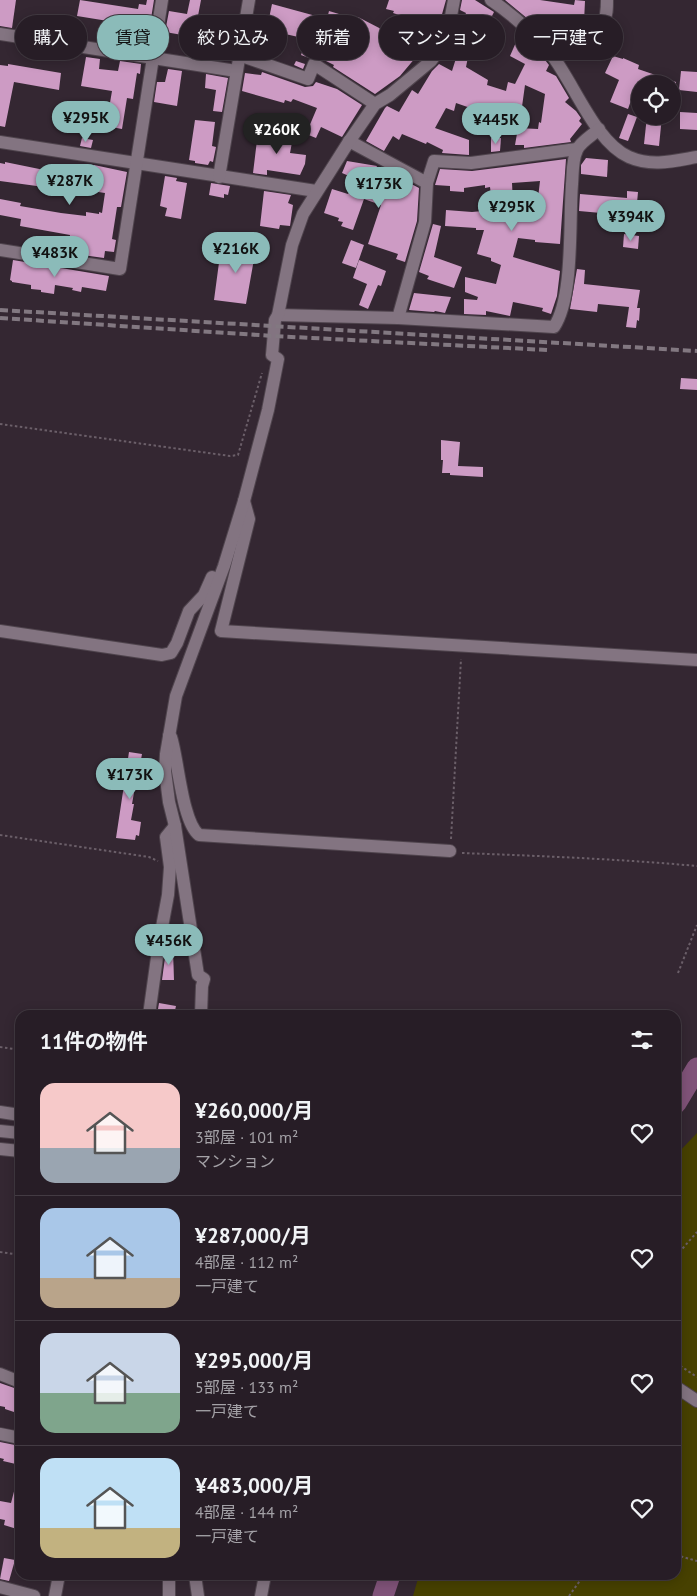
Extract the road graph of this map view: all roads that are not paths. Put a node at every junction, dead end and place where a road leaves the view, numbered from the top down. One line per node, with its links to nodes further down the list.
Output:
1 (162, 0): 6 (street)
2 (249, 0): 7 (street)
3 (454, 0): 18 (street)
4 (491, 0): 9 (street)
5 (607, 0): 8 (street)
6 (160, 15)
7 (246, 15)
8 (606, 15)
9 (515, 19)
10 (0, 34): 11 (street)
11 (97, 49)
12 (153, 60): 24 (street)
13 (166, 60): 17 (street)
14 (238, 60): 17 (street)
15 (250, 60): 18 (street)
16 (555, 60): 19 (street)
17 (236, 71): 25 (street)
18 (375, 104): 20 (street)
19 (599, 129): 22 (street); 23 (street)
20 (349, 140): 26 (street); 27 (street)
21 (0, 142): 24 (street)
22 (577, 149): 26 (street); 30 (street)
23 (697, 157)
24 (136, 164): 25 (street); 28 (street)
25 (219, 177): 27 (street)
26 (427, 182): 30 (street)
27 (316, 191): 29 (street)
28 (0, 250)
29 (278, 315): 30 (street); 31 (street)
30 (398, 318)
31 (244, 502): 32 (street); 34 (street)
32 (224, 566): 33 (street); 35 (street)
33 (0, 631)
34 (697, 660)
35 (169, 736): 36 (street); 37 (street)
36 (175, 826): 38 (street); 39 (street)
37 (450, 851)
38 (198, 975): 40 (street); 41 (street)
39 (150, 1010)
40 (194, 1010)
41 (201, 1010)
42 (0, 1112): 43 (street)
43 (15, 1114)
44 (0, 1130): 45 (street)
45 (15, 1132)
46 (0, 1149): 47 (street)
47 (15, 1150)
48 (0, 1374): 49 (street)
49 (15, 1380)
50 (681, 1390): 51 (street)
51 (697, 1401)
52 (0, 1434): 53 (street)
53 (15, 1437)
54 (58, 1580): 60 (street)
55 (169, 1580): 61 (street)
56 (196, 1580): 62 (street)
57 (264, 1580): 63 (street)
58 (0, 1587): 59 (street)
59 (34, 1596)
60 (54, 1596)
61 (169, 1596)
62 (198, 1596)
63 (261, 1596)

